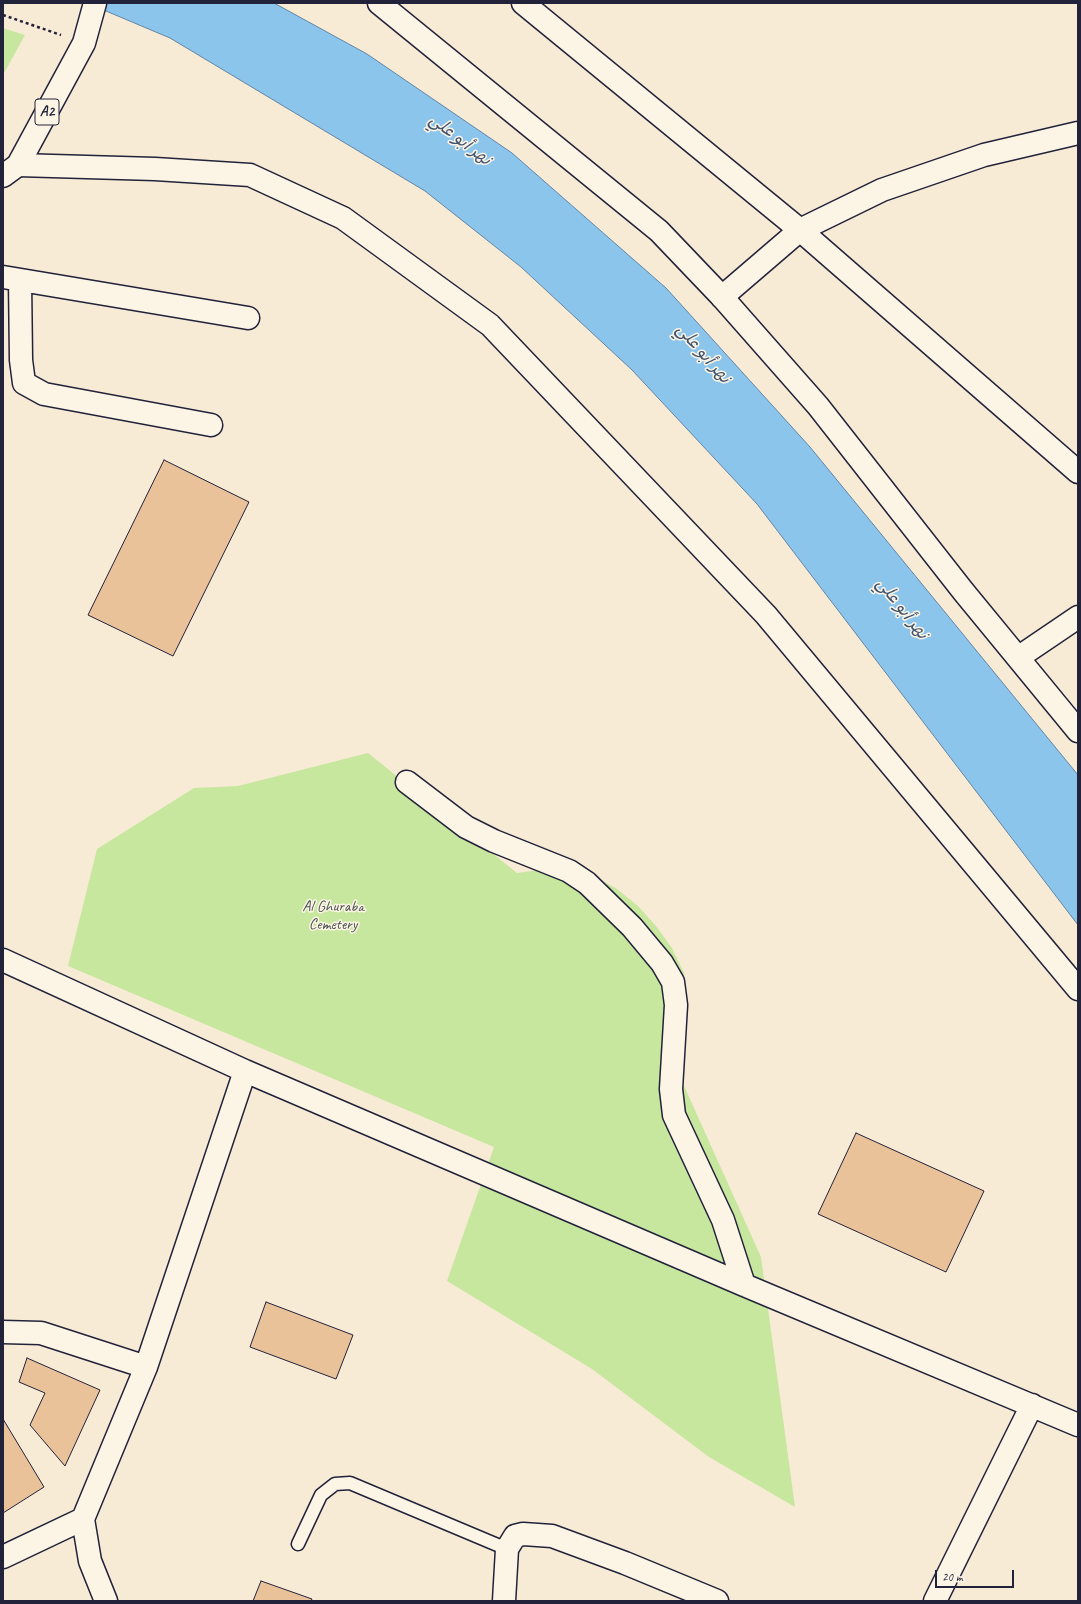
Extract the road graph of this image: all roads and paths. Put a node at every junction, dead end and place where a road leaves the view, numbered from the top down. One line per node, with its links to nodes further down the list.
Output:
1 (95, 3): 5 (main road, A2)
2 (379, 3): 10 (main road)
3 (523, 3): 8 (main road)
4 (3, 15): 5 (path)
5 (84, 42): 7 (main road, A2)
6 (1078, 133): 8 (main road)
7 (11, 170): 19 (main road)
8 (800, 230): 10 (main road); 13 (main road)
9 (11, 279): 11 (main road); 12 (main road)
10 (722, 297): 15 (main road)
11 (248, 318)
12 (211, 425)
13 (1078, 472)
14 (1078, 617): 15 (main road)
15 (1019, 657): 16 (main road)
16 (1078, 731)
17 (407, 782): 21 (main road)
18 (3, 960): 20 (main road)
19 (1078, 989)
20 (245, 1071): 21 (main road); 23 (main road)
21 (744, 1285): 24 (main road)
22 (3, 1332): 23 (main road)
23 (146, 1367): 26 (main road)
24 (1032, 1405): 25 (main road); 33 (main road)
25 (1078, 1425)
26 (83, 1519): 29 (main road); 30 (main road)
27 (298, 1544): 28 (lane)
28 (507, 1549): 31 (main road); 32 (main road)
29 (3, 1557)
30 (105, 1601)
31 (504, 1601)
32 (717, 1601)
33 (935, 1601)

